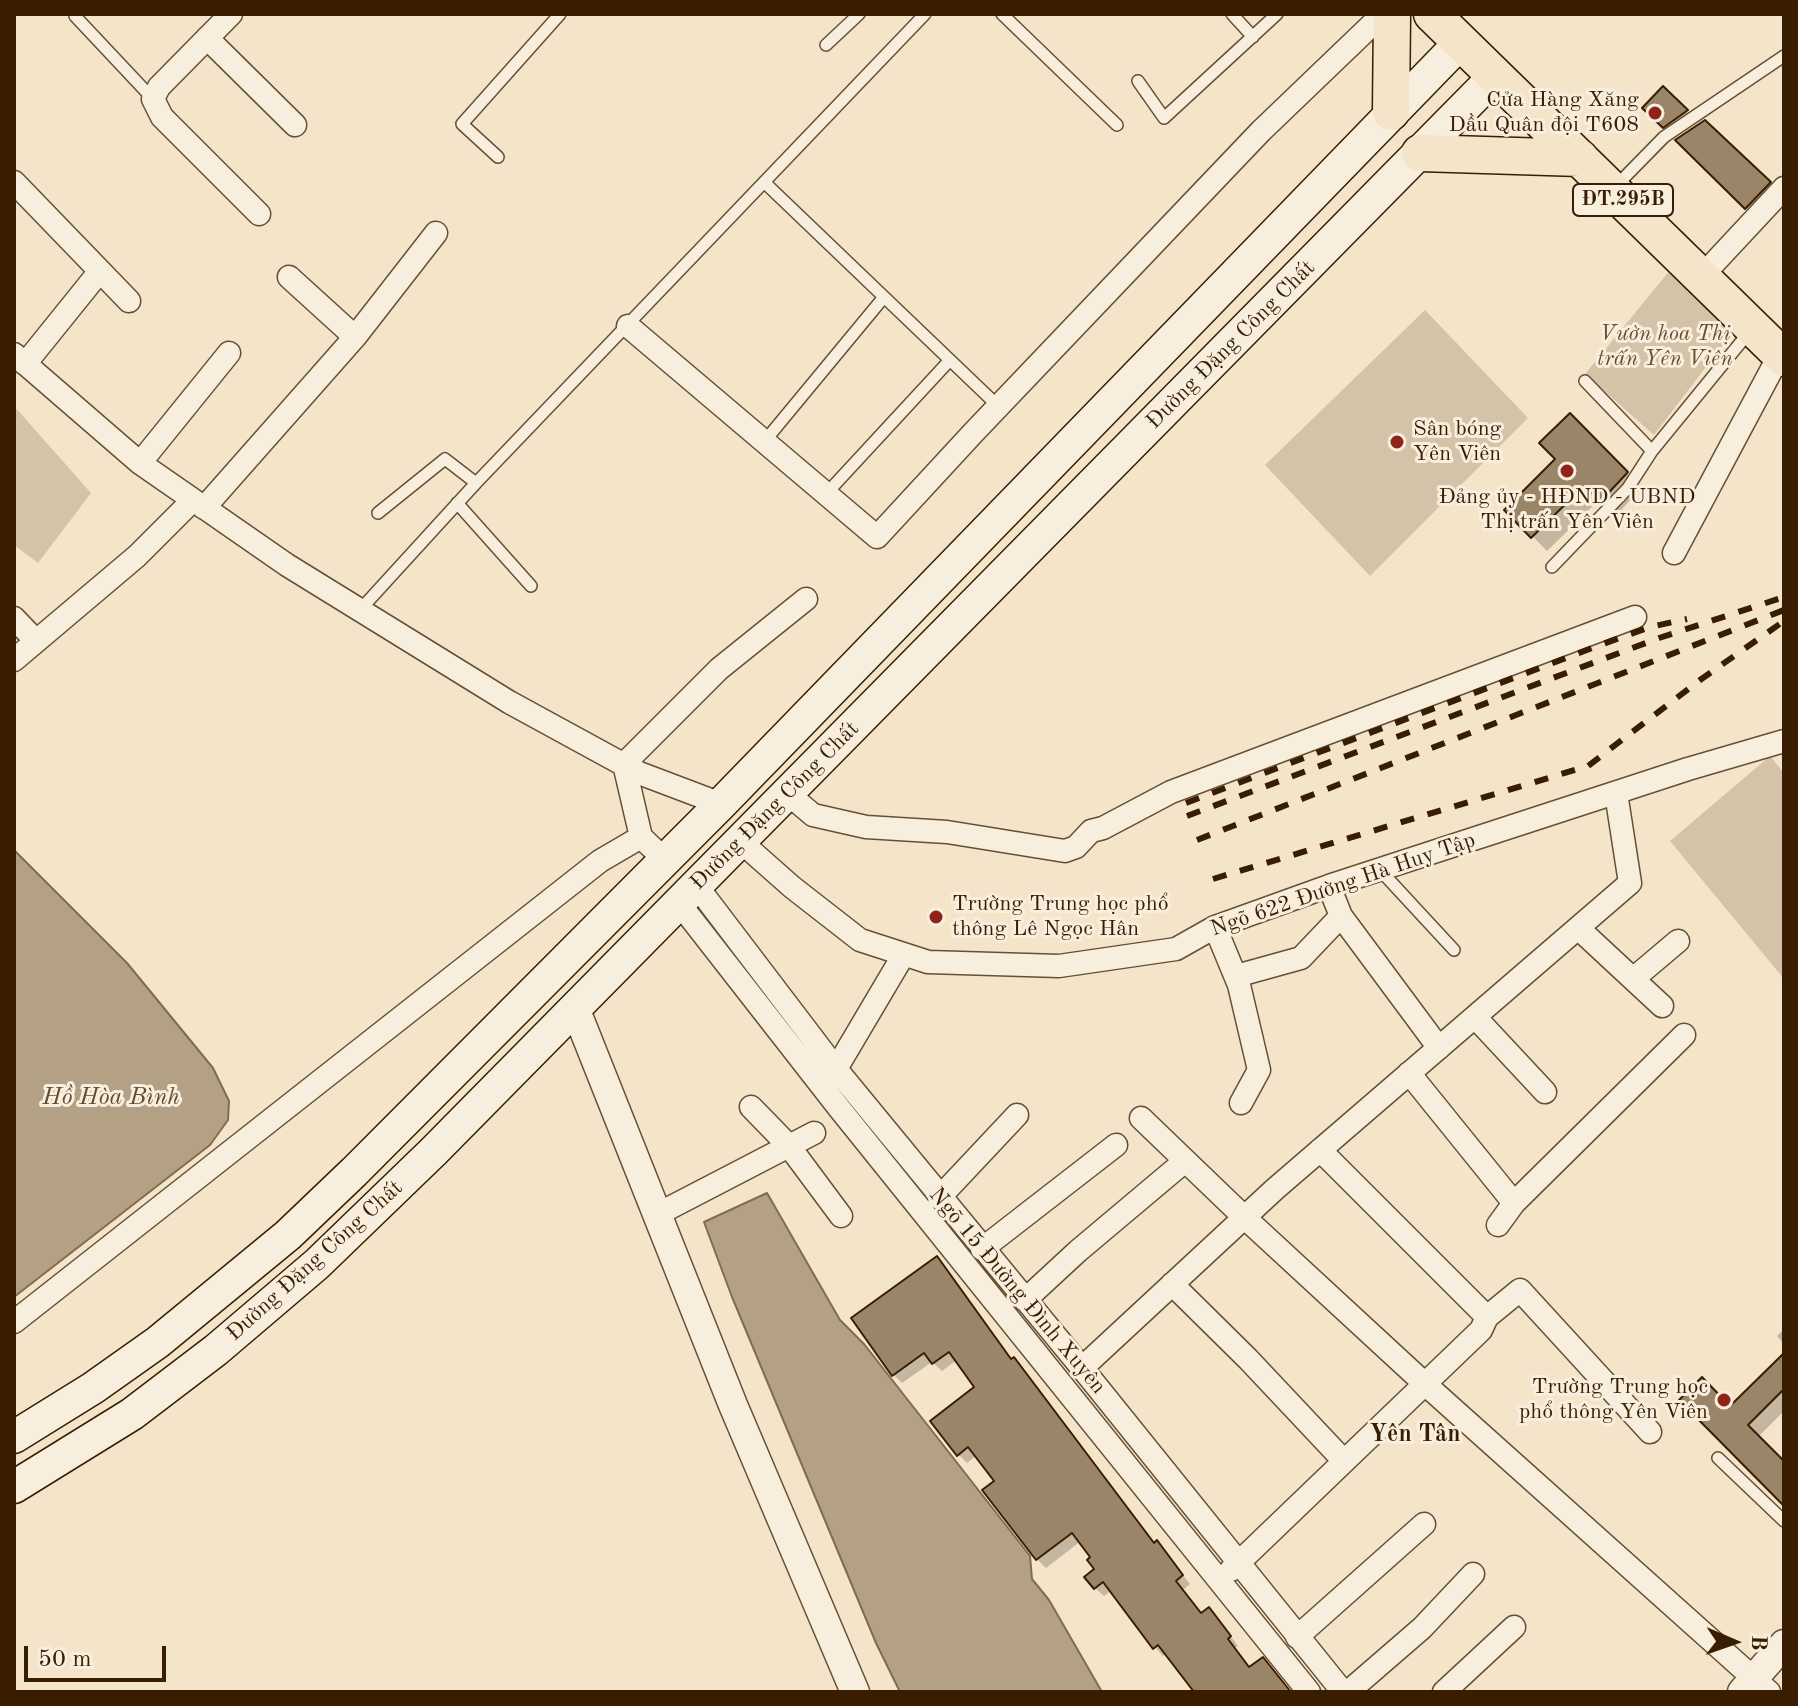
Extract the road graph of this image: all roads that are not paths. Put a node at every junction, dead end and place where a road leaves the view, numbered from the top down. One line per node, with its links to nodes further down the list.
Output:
1 (231, 14): 13 (street)
2 (560, 14): 24 (lane)
3 (859, 14): 15 (lane)
4 (925, 14): 27 (lane)
5 (1002, 14): 22 (lane)
6 (1232, 14): 12 (lane)
7 (1277, 14): 12 (lane)
8 (1383, 14): 45 (street)
9 (1392, 14): 20 (main road)
10 (1432, 14): 14 (main road, ĐT.295B)
11 (75, 16): 19 (lane)
12 (1253, 37): 18 (lane)
13 (207, 38): 19 (street); 21 (street)
14 (1461, 42): 17 (main road, ĐT.295B); 20 (main road, Đường Đặng Công Chất)
15 (826, 45)
16 (1784, 56): 29 (lane)
17 (1495, 76): 23 (main road, Đường Đặng Công Chất); 25 (main road, ĐT.295B)
18 (1138, 81)
19 (153, 99): 30 (street)
20 (1391, 112): 64 (main road, Đường Đặng Công Chất)
21 (295, 125)
22 (1117, 125)
23 (1420, 153): 25 (main road); 66 (main road, Đường Đặng Công Chất)
24 (498, 157)
25 (1580, 158): 29 (main road, ĐT.295B)
26 (14, 182): 32 (street)
27 (764, 182): 35 (lane); 37 (lane)
28 (1784, 188): 34 (street)
29 (1612, 190): 34 (main road, ĐT.295B)
30 (259, 214)
31 (436, 233): 39 (street)
32 (100, 271): 36 (street); 42 (street)
33 (289, 277): 39 (street)
34 (1701, 277): 38 (main road, ĐT.295B)
35 (884, 297): 43 (lane); 46 (lane)
36 (129, 301)
37 (628, 326): 46 (street); 49 (lane)
38 (1753, 328): 41 (main road, ĐT.295B); 47 (lane)
39 (355, 337): 52 (street)
40 (229, 353): 48 (street)
41 (1782, 356): 54 (street)
42 (20, 359): 48 (street)
43 (950, 360): 45 (lane); 50 (lane)
44 (1585, 381): 47 (lane)
45 (998, 406): 50 (street)
46 (764, 442): 50 (street)
47 (1652, 451): 55 (lane)
48 (140, 463): 52 (street)
49 (476, 483): 51 (lane); 53 (lane)
50 (826, 494)
51 (457, 503): 56 (lane); 58 (lane)
52 (199, 504): 58 (street); 61 (street)
53 (378, 513)
54 (1674, 553)
55 (1552, 567)
56 (531, 586)
57 (806, 599): 65 (street)
58 (360, 610): 65 (street)
59 (1635, 617): 66 (street)
60 (14, 618): 61 (street)
61 (36, 641): 62 (street)
62 (14, 660)
63 (1784, 741): 67 (street, Ngõ 622 Đường Hà Huy Tập)
64 (774, 749): 66 (main road); 68 (main road, Đường Đặng Công Chất)
65 (624, 764): 68 (street); 69 (street)
66 (796, 785): 70 (main road, Đường Đặng Công Chất)
67 (1616, 793): 72 (street, Ngõ 622 Đường Hà Huy Tập); 77 (street)
68 (721, 804): 71 (main road, Đường Đặng Công Chất)
69 (641, 837): 71 (street); 112 (street)
70 (740, 841): 74 (main road, Đường Đặng Công Chất); 80 (street, Ngõ 622 Đường Hà Huy Tập)
71 (665, 860): 82 (main road, Đường Đặng Công Chất)
72 (1380, 870): 73 (street, Ngõ 622 Đường Hà Huy Tập); 79 (lane)
73 (1329, 886): 75 (street); 76 (street, Ngõ 622 Đường Hà Huy Tập)
74 (688, 894): 85 (main road, Đường Đặng Công Chất); 89 (street, Ngõ 15 Đường Đình Xuyên); 107 (street, Ngõ 15 Đường Đình Xuyên)
75 (1341, 916): 81 (street); 88 (street)
76 (1215, 927): 80 (street, Ngõ 622 Đường Hà Huy Tập); 81 (street)
77 (1578, 928): 83 (street); 86 (street)
78 (1678, 941): 83 (street)
79 (1454, 950)
80 (904, 954): 89 (street)
81 (1236, 976): 92 (street)
82 (547, 977): 85 (main road); 116 (main road, Đường Đặng Công Chất)
83 (1633, 979): 84 (street)
84 (1662, 1006)
85 (575, 1008): 103 (street); 119 (main road, Đường Đặng Công Chất)
86 (1475, 1017): 88 (street); 91 (street)
87 (1684, 1035): 102 (street)
88 (1439, 1048): 90 (street)
89 (836, 1069): 101 (street, Ngõ 15 Đường Đình Xuyên)
90 (1409, 1073): 99 (street); 102 (street)
91 (1545, 1092)
92 (1241, 1103)
93 (751, 1107): 98 (street)
94 (1017, 1115): 101 (street)
95 (1141, 1118): 100 (street)
96 (814, 1133): 98 (street)
97 (1116, 1145): 108 (street)
98 (789, 1146): 103 (street); 104 (street)
99 (1320, 1150): 105 (street); 111 (street)
100 (1185, 1161): 105 (street); 110 (street)
101 (939, 1198): 107 (street, Ngõ 15 Đường Đình Xuyên)
102 (1514, 1203): 106 (street)
103 (656, 1215): 129 (street)
104 (841, 1216)
105 (1244, 1217): 109 (street); 114 (street)
106 (1498, 1225)
107 (957, 1237): 108 (street, Ngõ 15 Đường Đình Xuyên); 124 (street, Ngõ 15 Đường Đình Xuyên)
108 (982, 1249): 110 (street, Ngõ 15 Đường Đình Xuyên)
109 (1172, 1284): 113 (street); 118 (street)
110 (1025, 1300): 113 (street, Ngõ 15 Đường Đình Xuyên)
111 (1487, 1317): 114 (street); 115 (street)
112 (14, 1322)
113 (1082, 1368): 122 (street, Ngõ 15 Đường Đình Xuyên)
114 (1425, 1384): 118 (street); 128 (street)
115 (1650, 1432)
116 (14, 1437)
117 (1718, 1458): 120 (lane)
118 (1344, 1461): 122 (street)
119 (14, 1487)
120 (1784, 1521)
121 (1424, 1524): 126 (street)
122 (1239, 1562): 124 (street); 126 (street, Ngõ 15 Đường Đình Xuyên)
123 (1473, 1574): 131 (street)
124 (1219, 1580): 130 (street, Ngõ 15 Đường Đình Xuyên)
125 (1514, 1627): 132 (street)
126 (1297, 1637): 131 (street, Ngõ 15 Đường Đình Xuyên)
127 (1784, 1644): 128 (street)
128 (1755, 1687)
129 (855, 1692)
130 (1309, 1692)
131 (1345, 1692)
132 (1444, 1692)

